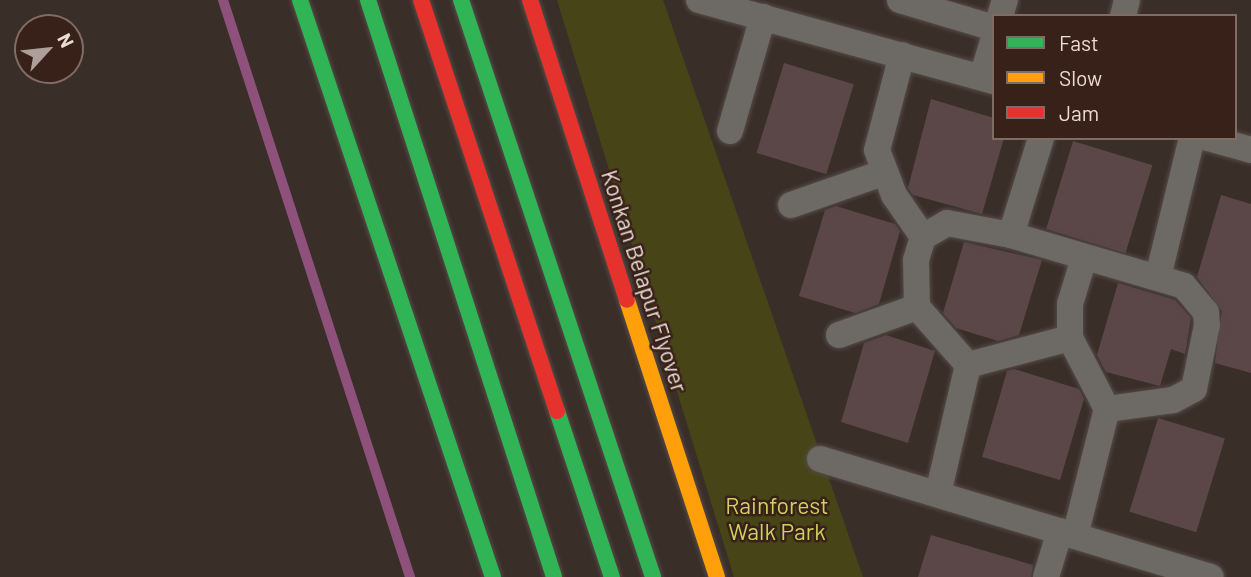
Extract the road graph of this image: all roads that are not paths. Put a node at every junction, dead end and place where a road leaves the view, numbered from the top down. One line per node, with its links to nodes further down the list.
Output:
1 (300, 0): 32 (highway)
2 (368, 0): 33 (highway)
3 (421, 0): 34 (highway)
4 (461, 0): 35 (highway)
5 (530, 0): 36 (highway, Konkan Belapur Flyover)
6 (699, 0): 8 (street)
7 (900, 0): 9 (street)
8 (764, 18): 11 (street); 13 (street)
9 (992, 28)
10 (992, 52): 12 (street)
11 (902, 55): 12 (street); 18 (street)
12 (988, 79)
13 (730, 131)
14 (1040, 140): 20 (street)
15 (1192, 140): 23 (street)
16 (1215, 140): 17 (street)
17 (1251, 150)
18 (883, 173): 19 (street); 21 (street)
19 (791, 205)
20 (1011, 235): 21 (street); 22 (street)
21 (923, 237): 24 (street)
22 (1084, 258): 23 (street); 26 (street)
23 (1158, 277): 28 (street)
24 (916, 307): 25 (street); 27 (street)
25 (839, 335)
26 (1070, 338): 27 (street); 28 (street)
27 (968, 365): 30 (street)
28 (1107, 409): 31 (street)
29 (820, 459): 30 (street)
30 (938, 494): 31 (street)
31 (1067, 533): 37 (street); 38 (street)
32 (493, 577)
33 (554, 577)
34 (612, 577)
35 (653, 577)
36 (717, 577)
37 (1046, 577)
38 (1211, 577)

